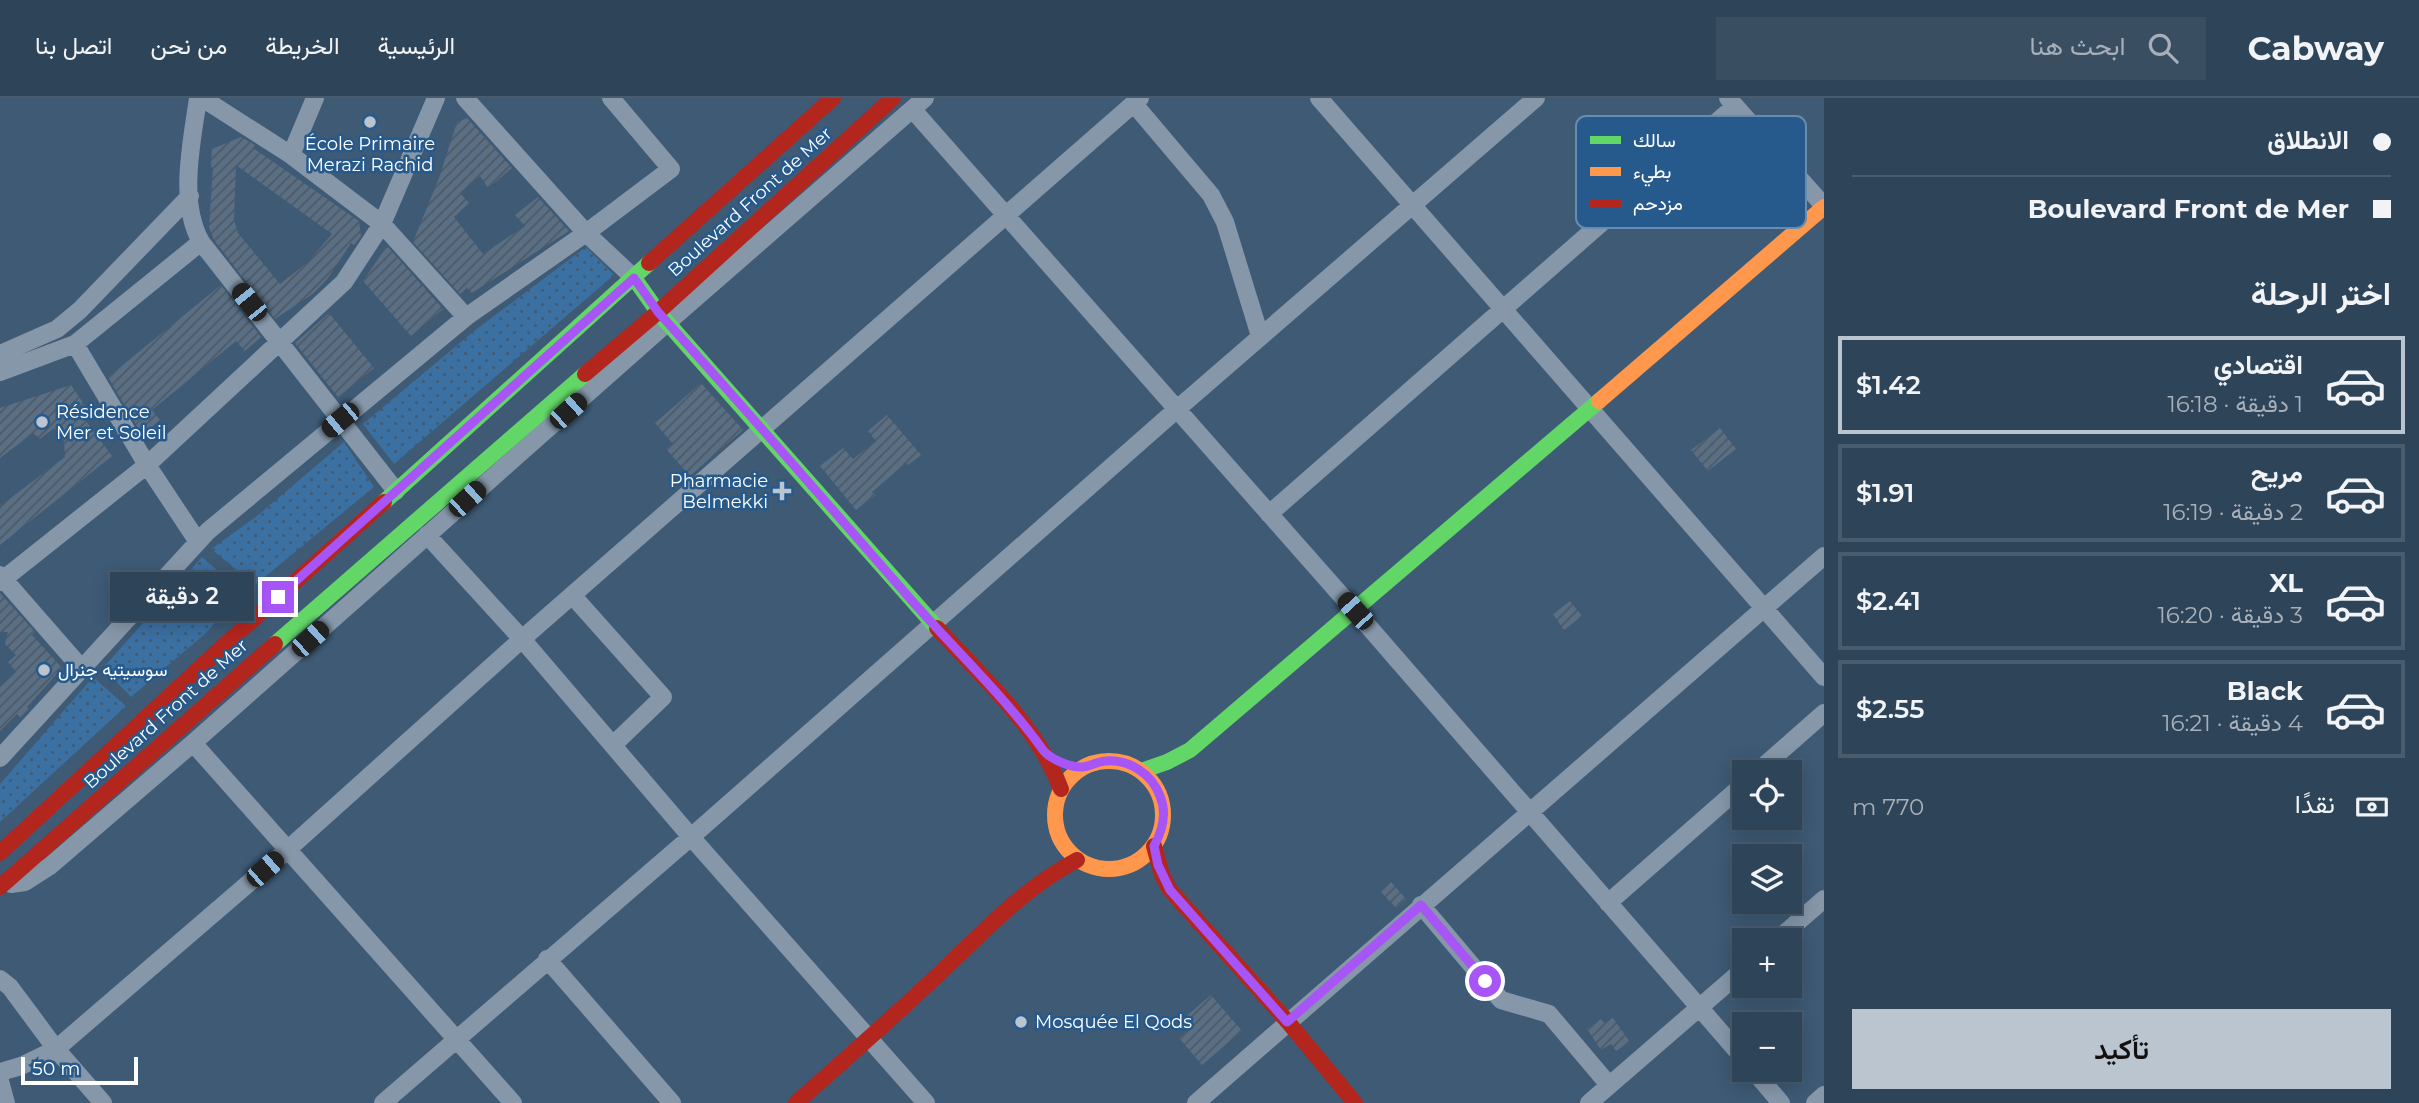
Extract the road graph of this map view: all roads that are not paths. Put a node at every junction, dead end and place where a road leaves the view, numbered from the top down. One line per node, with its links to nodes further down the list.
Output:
1 (200, 98): 15 (street); 17 (street)
2 (315, 98): 15 (street)
3 (436, 98): 22 (street)
4 (465, 98): 25 (street)
5 (611, 98): 25 (street)
6 (833, 98): 27 (street, Boulevard Front de Mer)
7 (893, 98): 30 (street, Boulevard Front de Mer)
8 (1318, 98): 18 (street)
9 (1536, 98): 18 (street)
10 (1137, 101): 20 (street); 31 (street)
11 (1731, 102): 13 (street); 14 (street)
12 (919, 104): 20 (street); 30 (street)
13 (1715, 116)
14 (1743, 116)
15 (291, 155): 22 (street)
16 (1806, 187): 19 (street)
17 (190, 196): 26 (street); 34 (street)
18 (1411, 206): 28 (street); 31 (street)
19 (1824, 207): 21 (street)
20 (1007, 215): 36 (street); 39 (street)
21 (1806, 223)
22 (382, 224): 29 (street); 32 (street)
23 (1591, 228): 28 (street)
24 (1800, 228): 37 (street)
25 (586, 233): 27 (street); 29 (street)
26 (201, 242): 32 (street); 33 (street)
27 (634, 278): 30 (street); 41 (street, Boulevard Front de Mer)
28 (1501, 309): 37 (street); 42 (street)
29 (466, 317): 38 (street)
30 (663, 317): 39 (street); 43 (street); 76 (street, Boulevard Front de Mer)
31 (1260, 336): 36 (street)
32 (281, 342): 38 (street); 40 (street)
33 (75, 344): 35 (street); 40 (street)
34 (0, 354)
35 (0, 372)
36 (1176, 410): 42 (street); 50 (street)
37 (1589, 410): 48 (street); 49 (street)
38 (340, 420): 41 (street); 44 (street)
39 (761, 428): 47 (street); 50 (street)
40 (147, 465): 44 (street); 46 (street)
41 (396, 491): 71 (street, Boulevard Front de Mer)
42 (1269, 514): 49 (street)
43 (427, 535): 51 (street); 55 (street)
44 (198, 542): 52 (street)
45 (1824, 556): 48 (street)
46 (1, 578): 52 (street)
47 (572, 594): 51 (street); 56 (street)
48 (1763, 609): 53 (street); 66 (street)
49 (1355, 611): 58 (street); 66 (street)
50 (932, 624): 57 (street); 67 (street)
51 (522, 639): 56 (street); 70 (street)
52 (82, 669): 59 (street)
53 (1824, 677)
54 (1824, 713): 60 (street)
55 (193, 743): 70 (street); 76 (street)
56 (613, 745): 67 (street)
57 (1048, 756): 61 (street); 63 (street)
58 (1180, 757): 62 (street); 65 (street)
59 (0, 758)
60 (1771, 760)
61 (1082, 768): 62 (street); 63 (street)
62 (1141, 771): 65 (street)
63 (1061, 789): 68 (street)
64 (1732, 794): 78 (street)
65 (1160, 795): 69 (street)
66 (1529, 811): 78 (street); 79 (street)
67 (691, 837): 81 (street); 86 (street)
68 (1061, 841): 72 (street); 74 (street)
69 (1154, 846): 73 (street); 75 (street)
70 (286, 851): 87 (street); 89 (street)
71 (0, 853)
72 (1077, 860): 73 (street); 74 (street)
73 (1129, 866): 75 (street)
74 (1037, 884): 86 (street)
75 (1166, 884): 85 (street)
76 (1, 887)
77 (1824, 899): 80 (street)
78 (1608, 903): 84 (street)
79 (1421, 905): 85 (street); 93 (street)
80 (1791, 928)
81 (547, 960): 87 (street); 99 (street)
82 (0, 979): 89 (street)
83 (1732, 979): 84 (street)
84 (1699, 1007): 88 (street); 93 (street)
85 (1287, 1022): 102 (street); 103 (street)
86 (871, 1038): 100 (street); 101 (street)
87 (456, 1039): 97 (street); 98 (street)
88 (1732, 1045)
89 (56, 1049): 90 (street); 96 (street)
90 (0, 1072)
91 (0, 1080): 95 (street)
92 (1763, 1082): 105 (street)
93 (1609, 1086): 104 (street)
94 (1824, 1096): 106 (street)
95 (6, 1103)
96 (103, 1103)
97 (383, 1103)
98 (513, 1103)
99 (672, 1103)
100 (796, 1103)
101 (926, 1103)
102 (1196, 1103)
103 (1355, 1103)
104 (1589, 1103)
105 (1781, 1103)
106 (1815, 1103)

